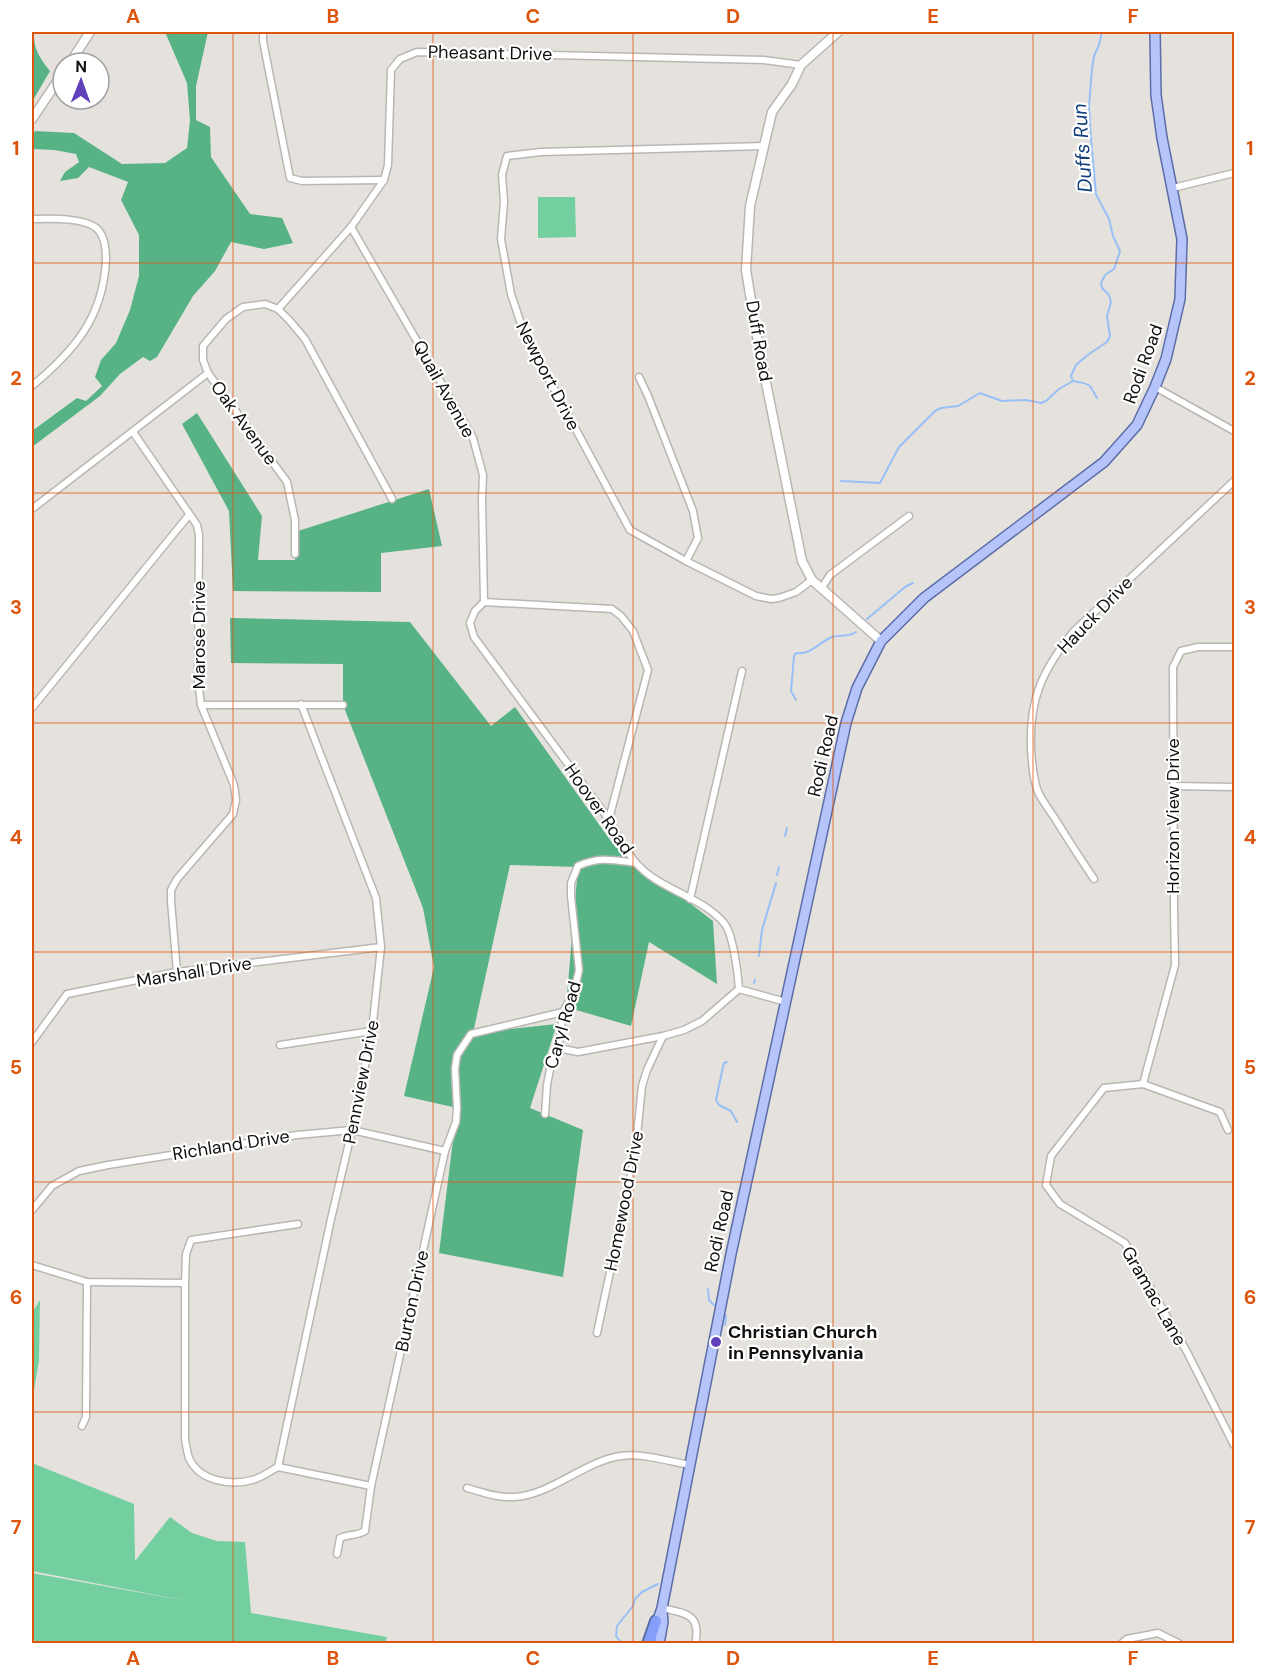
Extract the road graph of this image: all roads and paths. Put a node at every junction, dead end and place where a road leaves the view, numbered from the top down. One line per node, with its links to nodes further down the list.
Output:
1 (90, 32): 5 (street)
2 (263, 32): 11 (street)
3 (838, 32): 6 (street, Duff Road)
4 (1155, 32): 12 (main road, Rodi Road)
5 (78, 51)
6 (801, 65): 9 (street, Duff Road); 11 (street, Pheasant Drive)
7 (51, 91): 8 (street)
8 (32, 119)
9 (764, 146): 28 (street, Newport Drive); 29 (street, Duff Road)
10 (1234, 173): 12 (street)
11 (384, 180): 14 (street, Pheasant Drive)
12 (1173, 188): 19 (main road, Rodi Road)
13 (32, 219): 18 (street)
14 (351, 227): 15 (street, Pheasant Drive); 31 (street, Quail Avenue)
15 (278, 309): 16 (street, Oak Avenue); 23 (street)
16 (208, 374): 21 (street); 27 (street, Oak Avenue)
17 (639, 377): 28 (street)
18 (32, 386)
19 (1155, 387): 20 (street); 32 (main road, Rodi Road)
20 (1234, 431)
21 (133, 432): 24 (street); 25 (street, Marose Drive)
22 (1234, 481): 43 (street, Hauck Drive)
23 (392, 499)
24 (32, 509)
25 (189, 515): 36 (street, Marose Drive); 38 (street)
26 (909, 516): 30 (street)
27 (295, 554)
28 (686, 561): 29 (street, Newport Drive)
29 (812, 580): 30 (street, Duff Road)
30 (820, 589): 32 (street, Duff Road)
31 (484, 602): 41 (street, Hoover Road); 41 (street)
32 (881, 641): 48 (main road, Rodi Road)
33 (1234, 647): 39 (street, Horizon View Drive)
34 (742, 671): 44 (street)
35 (301, 704): 36 (street); 37 (street); 45 (street, Pennview Drive)
36 (201, 705): 46 (street, Marose Drive)
37 (343, 705)
38 (32, 708)
39 (1173, 786): 40 (street); 55 (street, Horizon View Drive)
40 (1234, 786)
41 (609, 819): 42 (street, Hoover Road)
42 (636, 863): 44 (street, Hoover Road); 49 (street, Caryl Road)
43 (1094, 879)
44 (690, 899): 47 (street, Hoover Road)
45 (381, 947): 46 (street, Marshall Drive); 50 (street, Pennview Drive)
46 (177, 972): 52 (street, Marshall Drive)
47 (739, 989): 48 (street); 51 (street)
48 (786, 1002): 68 (main road, Rodi Road)
49 (563, 1012): 54 (street, Caryl Road); 59 (street, Burton Drive)
50 (372, 1031): 53 (street); 57 (street, Pennview Drive)
51 (663, 1036): 54 (street); 65 (street, Homewood Drive)
52 (32, 1041)
53 (280, 1045)
54 (559, 1045): 56 (street, Caryl Road)
55 (1143, 1084): 58 (street, Gramac Lane); 67 (street, Gramac Lane)
56 (545, 1114)
57 (352, 1130): 59 (street, Richland Drive); 60 (street, Richland Drive); 69 (street, Pennview Drive)
58 (1228, 1130)
59 (445, 1151): 70 (street, Burton Drive)
60 (32, 1210)
61 (298, 1224): 64 (street)
62 (32, 1265): 63 (street)
63 (87, 1282): 64 (street); 66 (street)
64 (185, 1283): 69 (street)
65 (597, 1333)
66 (82, 1426)
67 (1234, 1445)
68 (690, 1465): 71 (street); 73 (main road, Rodi Road)
69 (278, 1467): 70 (street)
70 (372, 1486): 72 (street, Burton Drive)
71 (467, 1488)
72 (337, 1554)
73 (662, 1608): 74 (main road, Rodi Road); 76 (main road, Rodi Road); 77 (street)
74 (656, 1621): 75 (highway)
75 (651, 1644)
76 (659, 1644)
77 (695, 1644)
78 (1121, 1644): 79 (street)
79 (1180, 1644)

